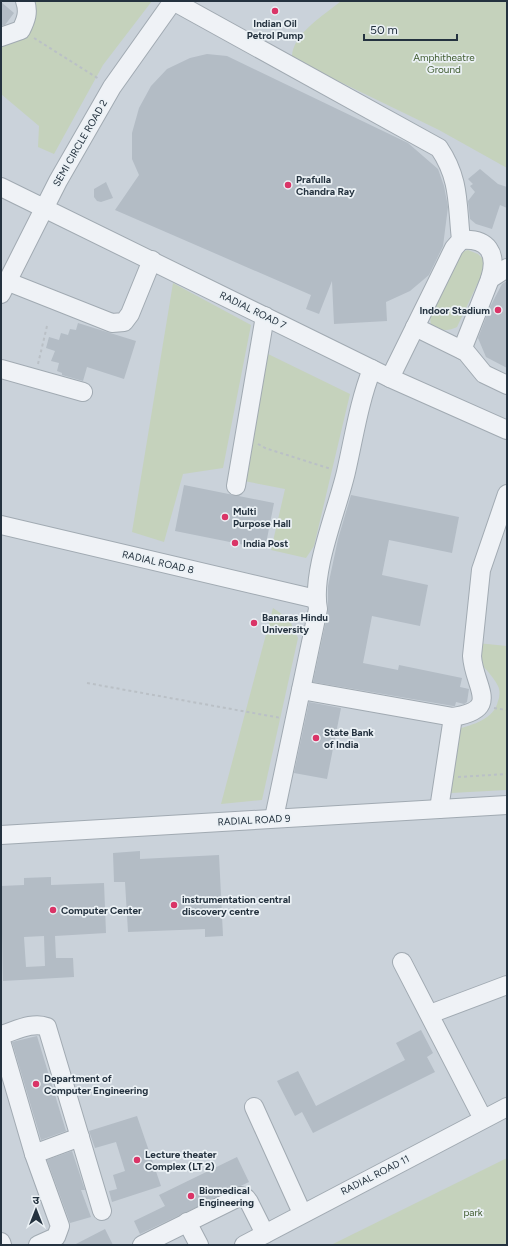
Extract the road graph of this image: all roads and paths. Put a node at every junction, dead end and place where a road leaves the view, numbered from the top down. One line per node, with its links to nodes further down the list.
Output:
1 (25, 1): 3 (lane)
2 (173, 1): 5 (lane, SEMI CIRCLE ROAD 2); 8 (lane)
3 (21, 30): 4 (lane); 5 (path)
4 (1, 37)
5 (112, 87): 7 (lane, SEMI CIRCLE ROAD 2)
6 (1, 187): 7 (lane, RADIAL ROAD 7)
7 (43, 209): 9 (lane, RADIAL ROAD 7); 12 (lane, SEMI CIRCLE ROAD 2)
8 (461, 240): 11 (lane); 15 (lane)
9 (152, 260): 12 (lane); 13 (lane, RADIAL ROAD 7)
10 (507, 268): 11 (lane)
11 (490, 279): 16 (lane)
12 (4, 287)
13 (265, 316): 18 (lane, RADIAL ROAD 7); 24 (lane)
14 (47, 326): 19 (path)
15 (415, 327): 16 (lane); 20 (lane)
16 (462, 350): 21 (lane)
17 (1, 369): 19 (lane)
18 (372, 369): 20 (lane, RADIAL ROAD 7); 25 (lane)
19 (35, 378): 22 (lane)
20 (390, 378): 23 (lane, RADIAL ROAD 7)
21 (507, 385)
22 (83, 392)
23 (507, 430)
24 (244, 434): 25 (path); 26 (lane)
25 (346, 474): 29 (lane)
26 (236, 486)
27 (507, 494): 32 (lane)
28 (1, 525): 29 (lane, RADIAL ROAD 8)
29 (316, 599): 31 (lane)
30 (87, 683): 33 (path)
31 (300, 690): 32 (lane); 33 (lane)
32 (453, 718): 35 (lane)
33 (294, 721): 38 (lane)
34 (507, 774): 35 (path)
35 (445, 778): 37 (lane)
36 (507, 805): 37 (lane, RADIAL ROAD 9)
37 (439, 809): 38 (lane, RADIAL ROAD 9)
38 (274, 818): 39 (lane, RADIAL ROAD 9)
39 (1, 835)
40 (402, 962): 42 (lane)
41 (507, 985): 42 (lane)
42 (430, 1014): 47 (lane)
43 (1, 1034): 48 (lane)
44 (1, 1041): 49 (lane)
45 (254, 1107): 51 (lane)
46 (507, 1107): 47 (lane, RADIAL ROAD 11)
47 (483, 1119): 51 (lane, RADIAL ROAD 11)
48 (80, 1137): 49 (lane); 50 (lane)
49 (34, 1154): 54 (lane)
50 (102, 1211)
51 (302, 1213): 53 (lane, RADIAL ROAD 11)
52 (187, 1222): 53 (lane); 55 (lane); 56 (lane)
53 (265, 1234): 57 (lane, RADIAL ROAD 11)
54 (38, 1245)
55 (142, 1245)
56 (199, 1245)
57 (244, 1245)

